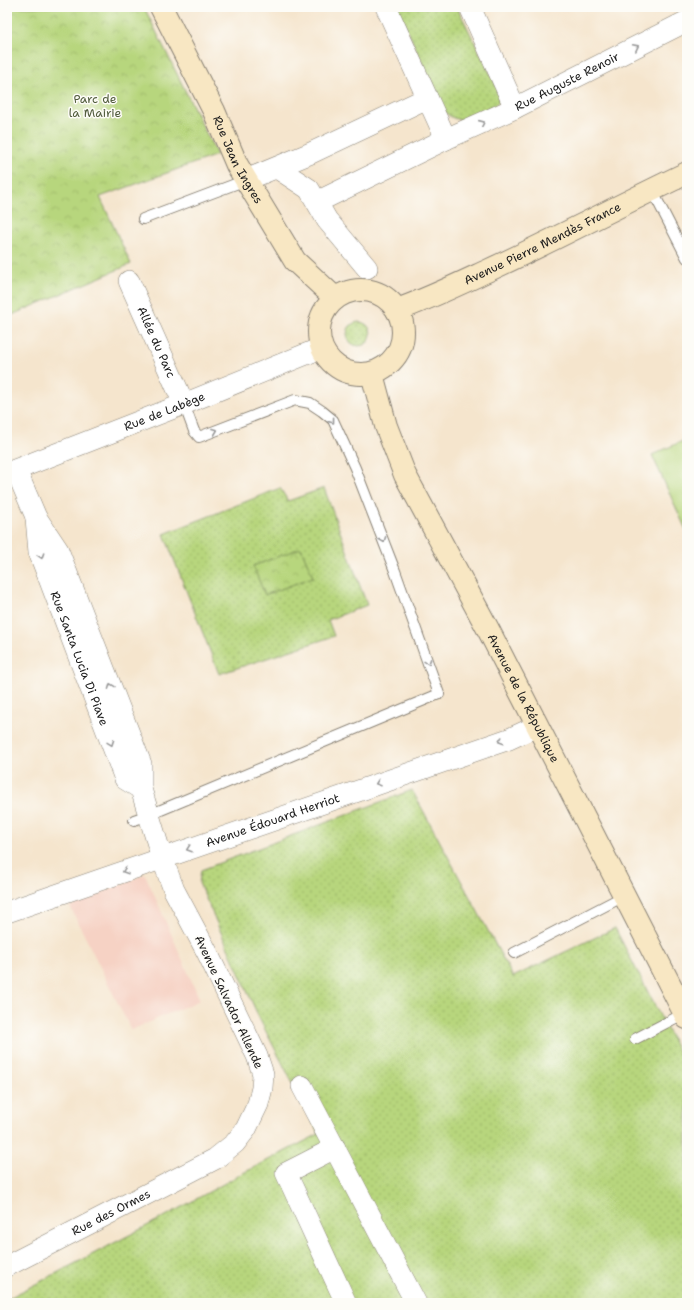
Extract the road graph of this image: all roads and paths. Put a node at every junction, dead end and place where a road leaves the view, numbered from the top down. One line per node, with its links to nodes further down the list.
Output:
1 (161, 7): 10 (street, Rue Jean Ingres)
2 (386, 7): 5 (street)
3 (470, 7): 6 (street)
4 (687, 22): 6 (street, Rue Auguste Renoir, one-way to 4)
5 (427, 98): 7 (street); 8 (street)
6 (515, 108): 7 (street, Rue Auguste Renoir, one-way to 6)
7 (446, 139): 12 (street, Rue Auguste Renoir)
8 (277, 168): 10 (street); 12 (street)
9 (687, 174): 11 (street, Avenue Pierre Mendès France)
10 (246, 180): 13 (lane); 17 (street, Rue Jean Ingres)
11 (652, 190): 14 (lane); 18 (street, Avenue Pierre Mendès France)
12 (317, 202): 15 (street)
13 (143, 219)
14 (687, 258)
15 (367, 268)
16 (129, 281): 21 (street, Allée du Parc)
17 (335, 298): 18 (street); 19 (street)
18 (397, 310): 20 (street)
19 (321, 348): 20 (street); 21 (street, Rue de Labège)
20 (372, 374): 23 (street, Avenue de la République)
21 (184, 404): 22 (street, Rue de Labège); 24 (lane, one-way to 24)
22 (12, 471): 24 (street, Rue Santa Lucia Di Piave)
23 (537, 726): 25 (street, Avenue Édouard Herriot, one-way to 25); 26 (street, Avenue de la République)
24 (142, 818): 25 (street, Rue Santa Lucia Di Piave)
25 (162, 858): 27 (street, Avenue Édouard Herriot, one-way to 27); 33 (street, Avenue Salvador Allende)
26 (624, 896): 28 (lane); 29 (street, Avenue de la République)
27 (7, 912)
28 (514, 953)
29 (686, 1015): 30 (lane)
30 (635, 1039)
31 (302, 1086): 32 (street)
32 (336, 1148): 35 (street); 36 (street)
33 (215, 1159): 34 (street, Rue des Ormes)
34 (7, 1266)
35 (346, 1303)
36 (416, 1303)

